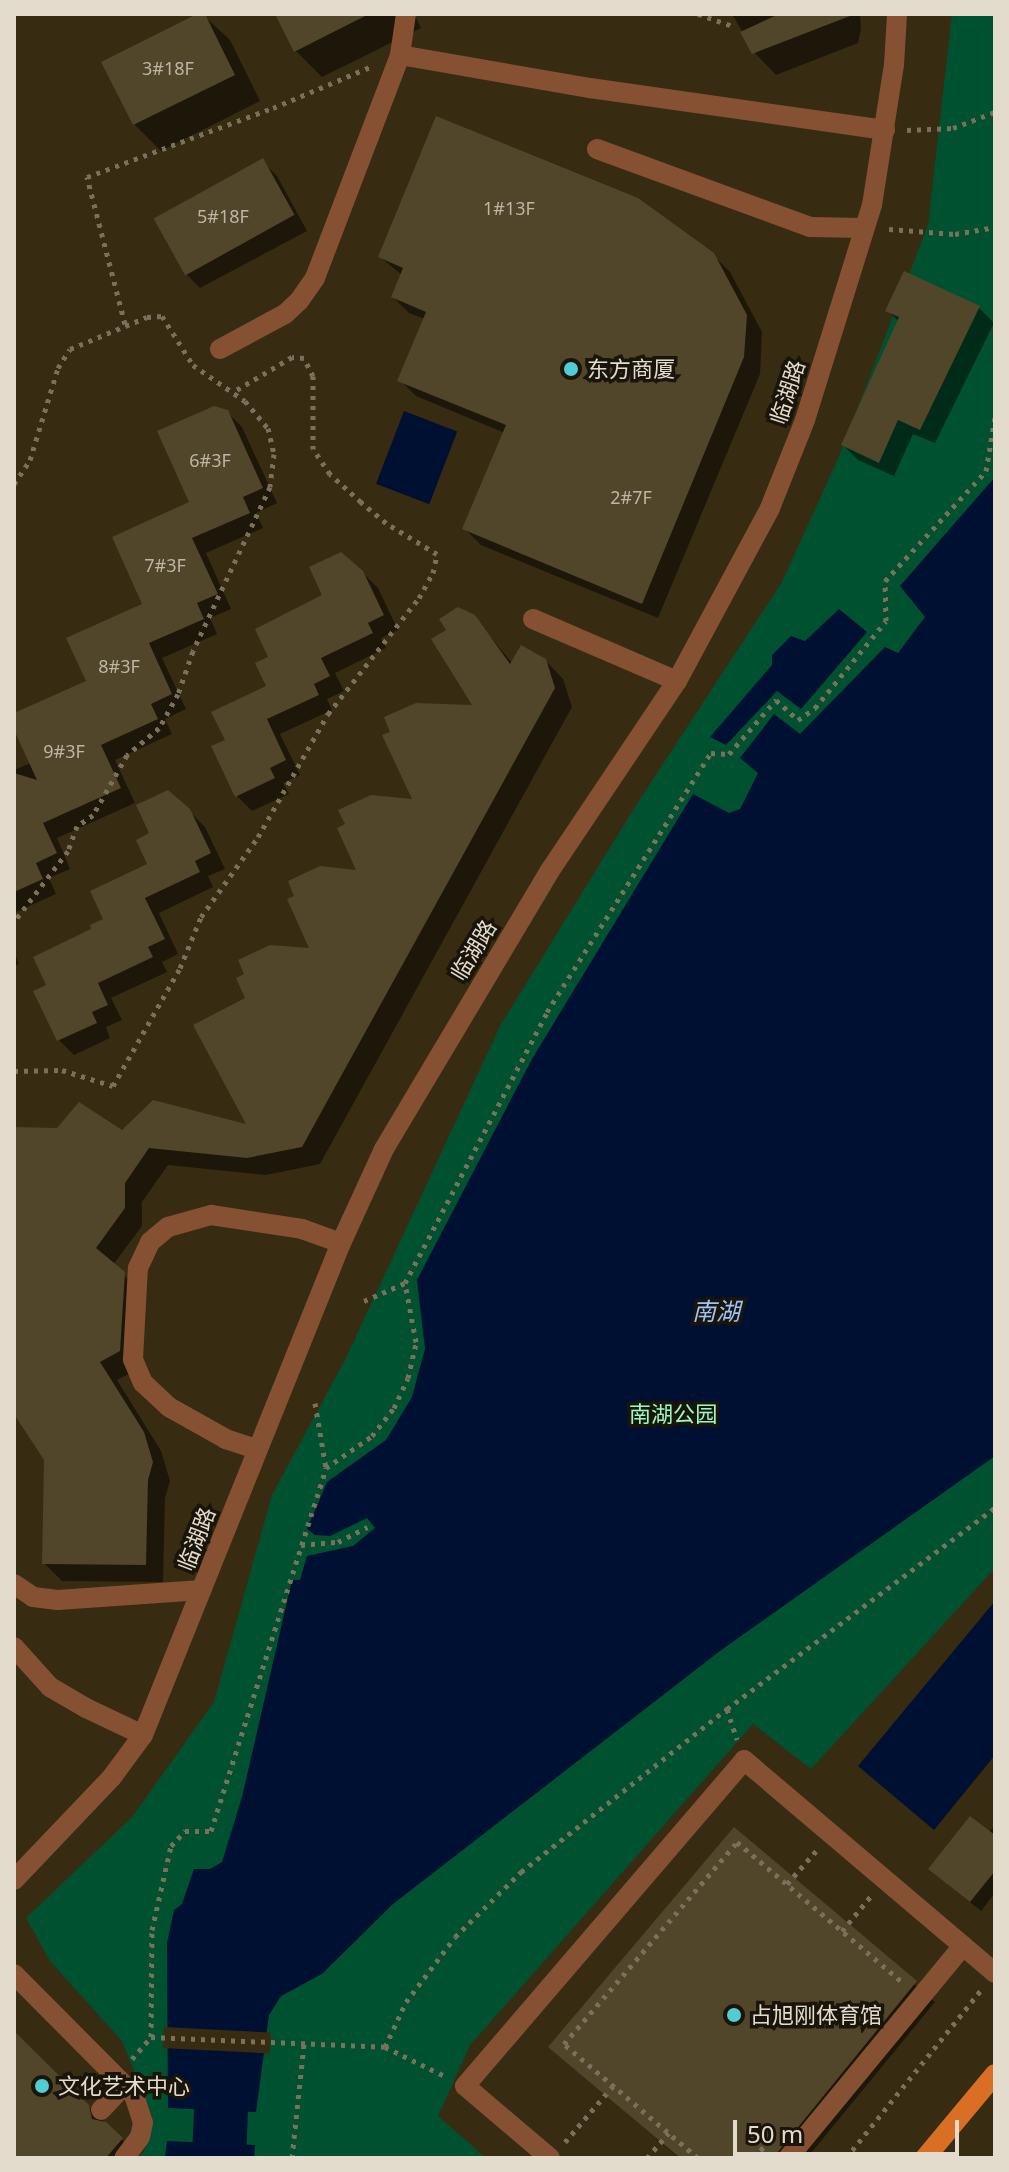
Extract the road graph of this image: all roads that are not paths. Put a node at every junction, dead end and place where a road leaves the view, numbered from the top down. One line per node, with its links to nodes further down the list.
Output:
1 (406, 14): 3 (street)
2 (897, 14): 4 (street, 临湖路)
3 (400, 55): 4 (street); 7 (street)
4 (885, 130): 6 (street, 临湖路)
5 (597, 149): 6 (street)
6 (864, 228): 9 (street, 临湖路)
7 (220, 349)
8 (533, 619): 9 (street)
9 (677, 681): 10 (street, 临湖路)
10 (341, 1243): 11 (street, 临湖路); 11 (street)
11 (256, 1449): 13 (street, 临湖路)
12 (14, 1584): 13 (street)
13 (202, 1590): 15 (street, 临湖路)
14 (14, 1647): 15 (street)
15 (143, 1735): 16 (street, 临湖路)
16 (14, 1880)
17 (963, 1946): 19 (street); 23 (street); 25 (street)
18 (14, 1974): 21 (street)
19 (990, 1979)
20 (995, 2074): 26 (main road)
21 (124, 2085): 22 (street); 24 (street)
22 (101, 2110)
23 (556, 2152)
24 (124, 2158)
25 (788, 2158)
26 (925, 2158)

